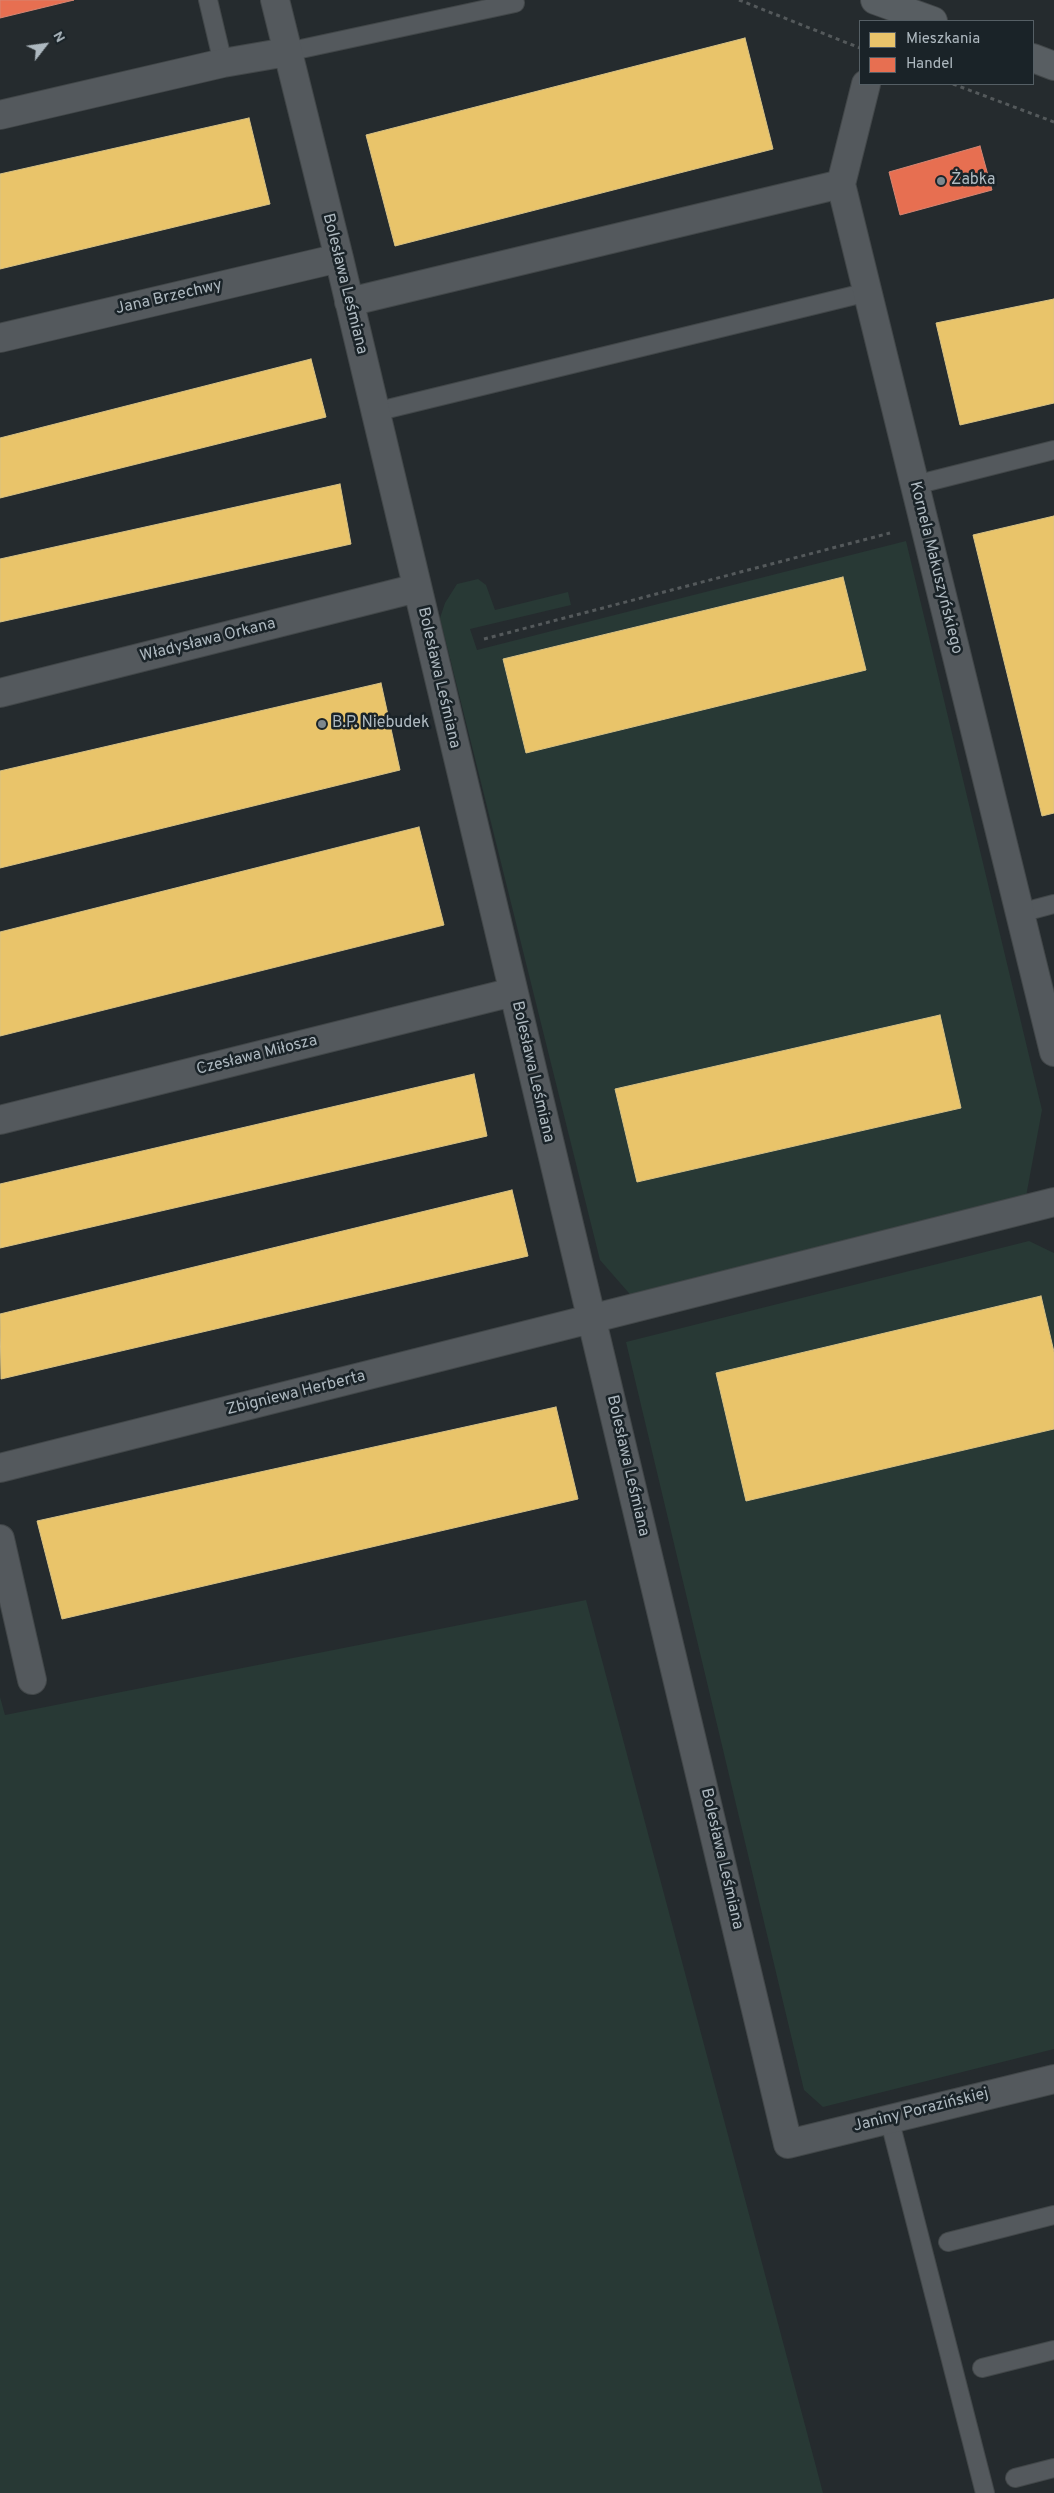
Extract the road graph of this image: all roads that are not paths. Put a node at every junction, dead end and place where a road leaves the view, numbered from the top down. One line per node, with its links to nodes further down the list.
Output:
1 (208, 0): 9 (lane)
2 (275, 0): 7 (street, Bolesława Leśmiana)
3 (875, 0): 5 (street)
4 (515, 3): 7 (lane)
5 (896, 15): 6 (street)
6 (927, 20)
7 (287, 52): 9 (street); 14 (street, Bolesława Leśmiana)
8 (1034, 58): 10 (street)
9 (223, 63): 12 (street)
10 (1054, 66)
11 (866, 85): 13 (street, Kornela Makuszyńskiego)
12 (0, 115)
13 (841, 184): 15 (street, Kornela Makuszyńskiego); 16 (street)
14 (339, 258): 16 (street, Bolesława Leśmiana); 17 (street, Jana Brzechwy)
15 (868, 292): 18 (lane); 20 (street, Kornela Makuszyńskiego)
16 (349, 302): 18 (street, Bolesława Leśmiana)
17 (0, 338)
18 (375, 412): 21 (street, Bolesława Leśmiana)
19 (1054, 450): 20 (lane)
20 (915, 484): 24 (street, Kornela Makuszyńskiego)
21 (417, 588): 22 (street, Władysława Orkana); 25 (street, Bolesława Leśmiana)
22 (0, 693)
23 (1054, 904): 24 (lane)
24 (1020, 913): 26 (street, Kornela Makuszyńskiego)
25 (513, 992): 27 (street, Czesława Miłosza); 29 (street, Bolesława Leśmiana)
26 (1054, 1052)
27 (0, 1120)
28 (1054, 1202): 29 (street, Zbigniewa Herberta)
29 (592, 1320): 30 (street, Zbigniewa Herberta); 35 (street, Bolesława Leśmiana)
30 (0, 1468)
31 (0, 1539): 32 (street)
32 (32, 1680)
33 (1054, 2078): 34 (street, Janiny Porazińskiej)
34 (889, 2118): 35 (street, Janiny Porazińskiej); 42 (lane)
35 (788, 2144)
36 (1054, 2215): 37 (lane)
37 (948, 2242)
38 (1054, 2350): 39 (lane)
39 (982, 2368)
40 (1054, 2468): 41 (lane)
41 (1015, 2478)
42 (985, 2493)

